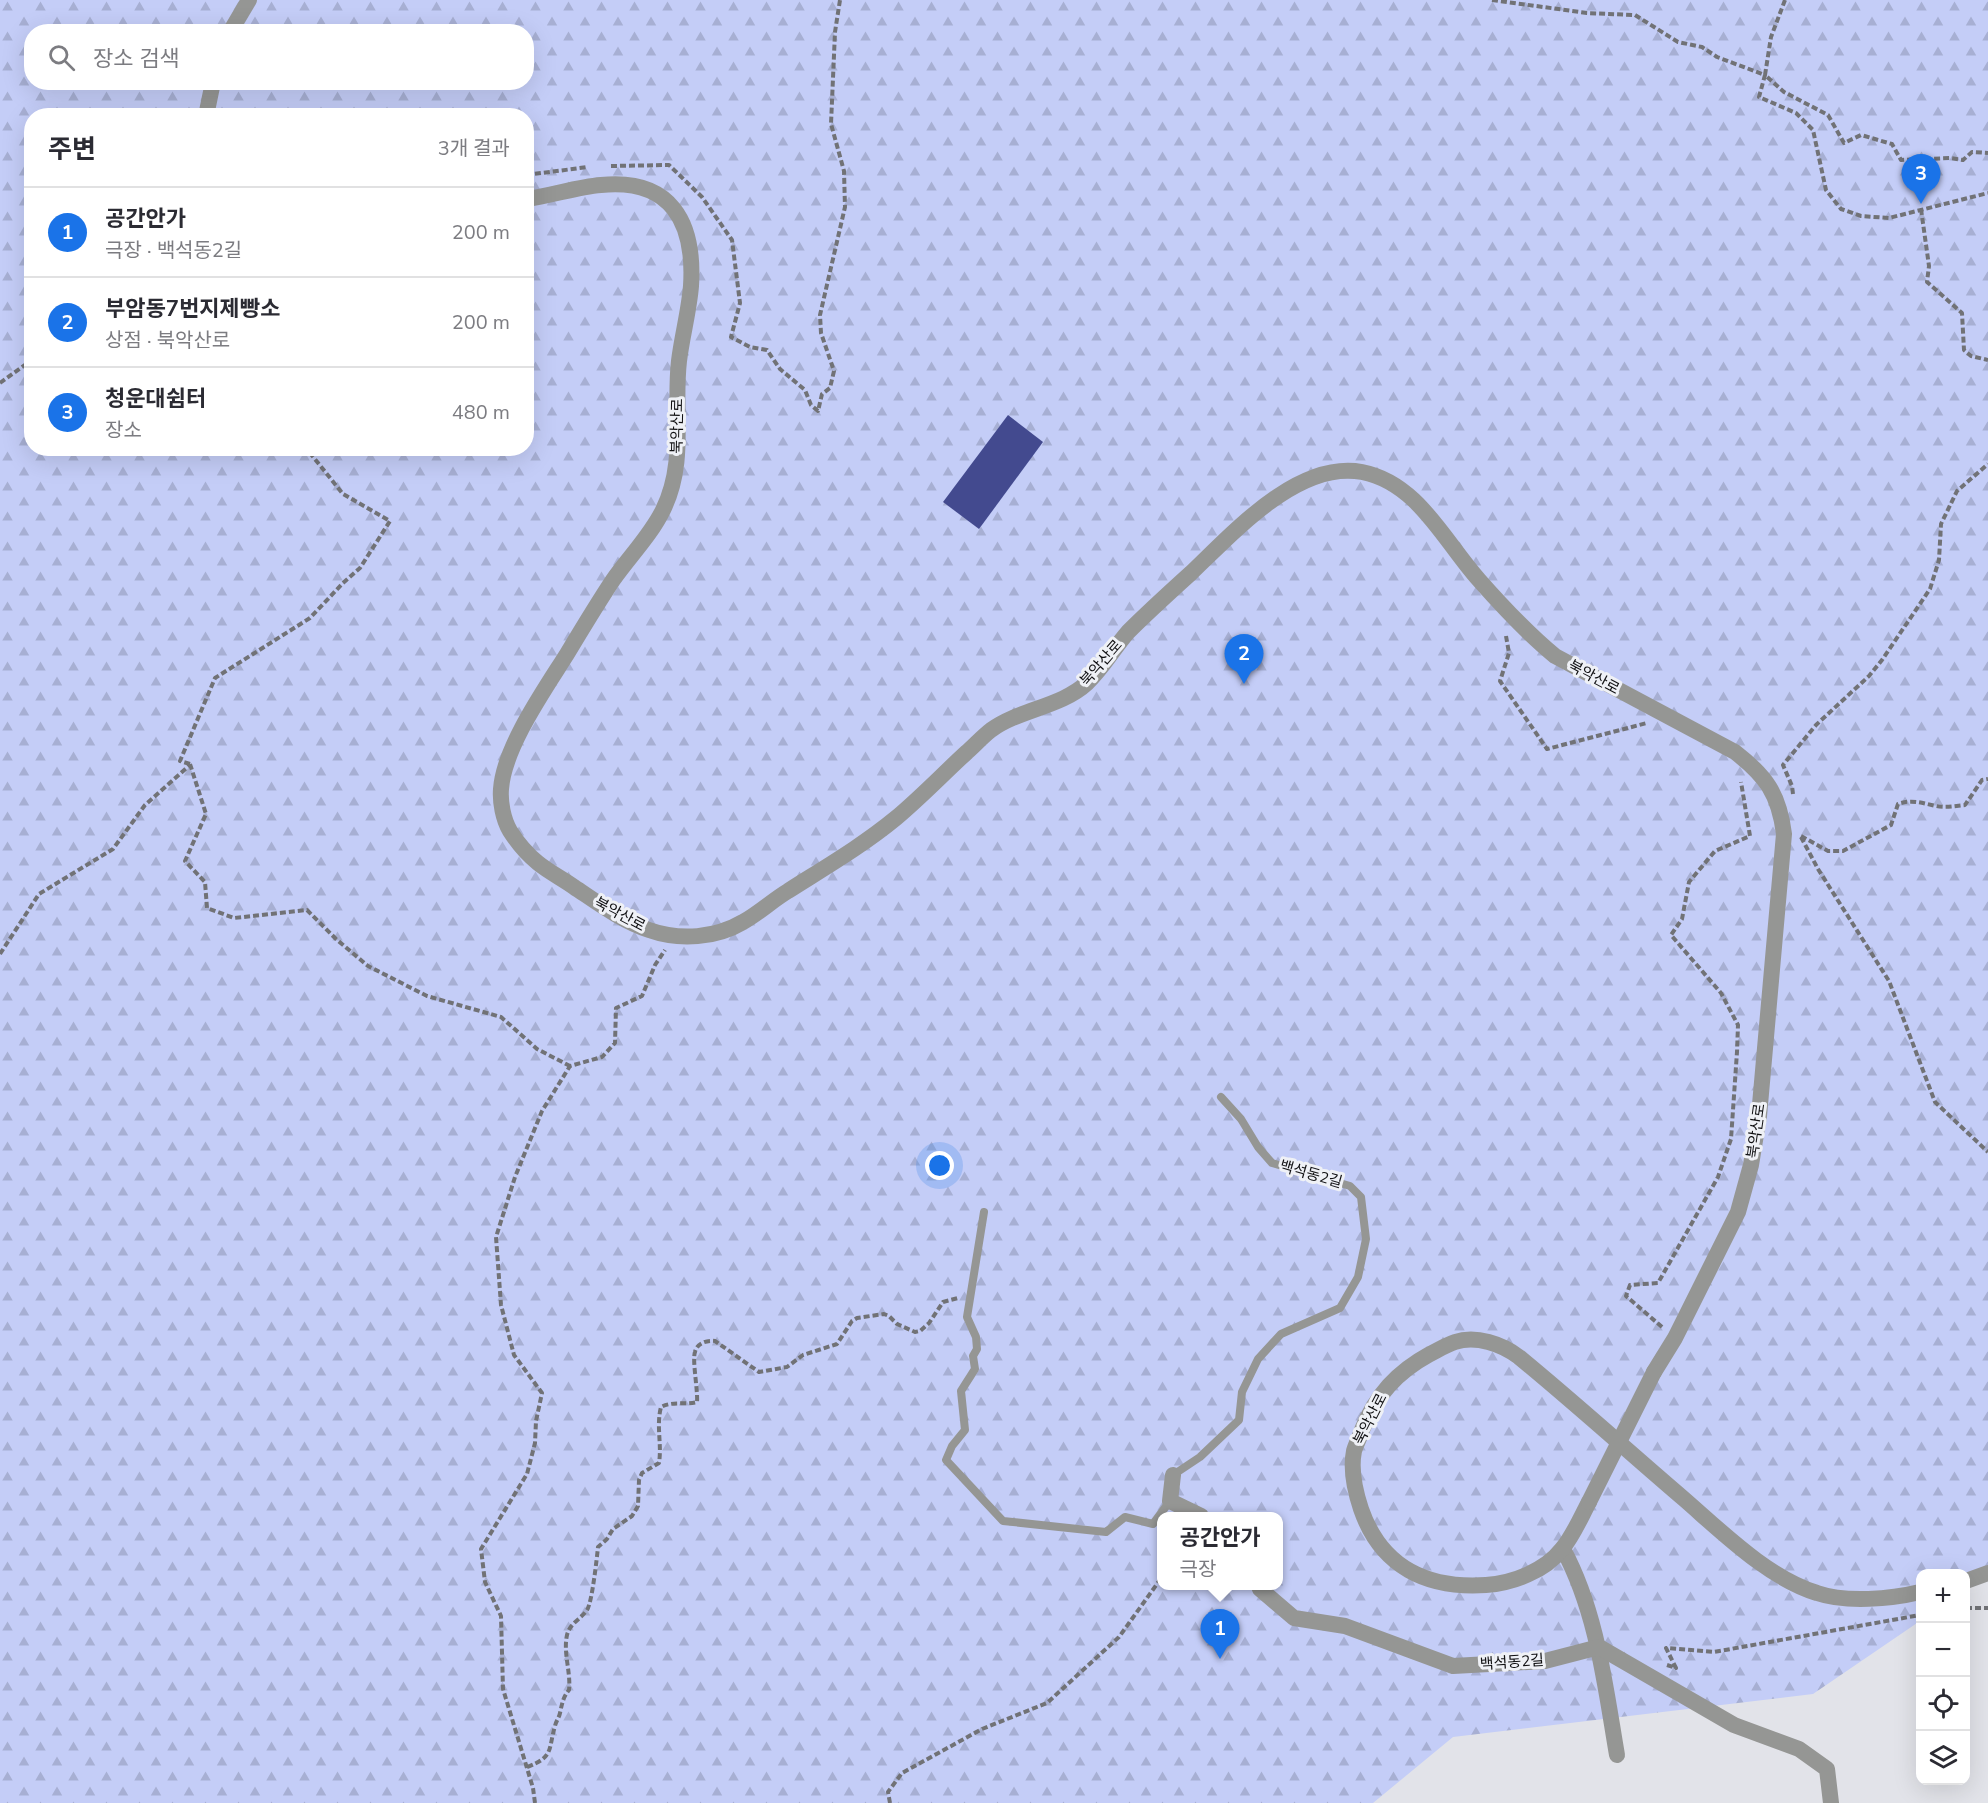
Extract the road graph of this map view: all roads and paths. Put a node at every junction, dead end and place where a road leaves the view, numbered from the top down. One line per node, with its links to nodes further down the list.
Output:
1 (249, 0): 5 (street)
2 (840, 0): 10 (path)
3 (1492, 0): 6 (path)
4 (1785, 0): 6 (path)
5 (235, 24)
6 (1765, 75): 9 (path); 15 (path)
7 (211, 90): 8 (street)
8 (208, 108)
9 (1988, 153)
10 (600, 166)
11 (589, 167): 12 (path)
12 (534, 174)
13 (1988, 193): 15 (path)
14 (534, 197): 29 (street, 북악산로)
15 (1921, 209): 16 (path)
16 (1988, 360)
17 (24, 366): 18 (path)
18 (0, 383)
19 (312, 456): 23 (path)
20 (1988, 464): 26 (path)
21 (1505, 632): 22 (path)
22 (1670, 718): 29 (street, 북악산로); 36 (street, 북악산로)
23 (190, 764): 30 (path); 31 (path)
24 (1988, 779): 28 (path)
25 (1742, 783): 36 (path)
26 (1793, 796)
27 (1796, 826): 28 (path)
28 (1801, 836): 33 (path)
29 (674, 936): 31 (path)
30 (0, 954)
31 (570, 1066): 54 (path)
32 (1221, 1097): 37 (lane, 백석동2길)
33 (1988, 1152)
34 (984, 1212): 35 (lane)
35 (970, 1295): 41 (lane); 54 (path)
36 (1675, 1338): 42 (street, 북악산로, bridge)
37 (1173, 1475): 38 (street, 백석동2길)
38 (1170, 1501): 39 (lane); 40 (street)
39 (1162, 1512)
40 (1193, 1512)
41 (1157, 1519)
42 (1563, 1549): 47 (street, 북악산로); 51 (street)
43 (1988, 1573): 44 (street)
44 (1970, 1579)
45 (1157, 1583): 56 (path)
46 (1261, 1590): 51 (street, 백석동2길)
47 (1916, 1593)
48 (1970, 1608): 49 (path)
49 (1988, 1608)
50 (1916, 1617): 52 (path)
51 (1599, 1647): 53 (street); 57 (street)
52 (1657, 1661)
53 (1617, 1755)
54 (527, 1767): 55 (path)
55 (535, 1803)
56 (890, 1803)
57 (1831, 1803)

